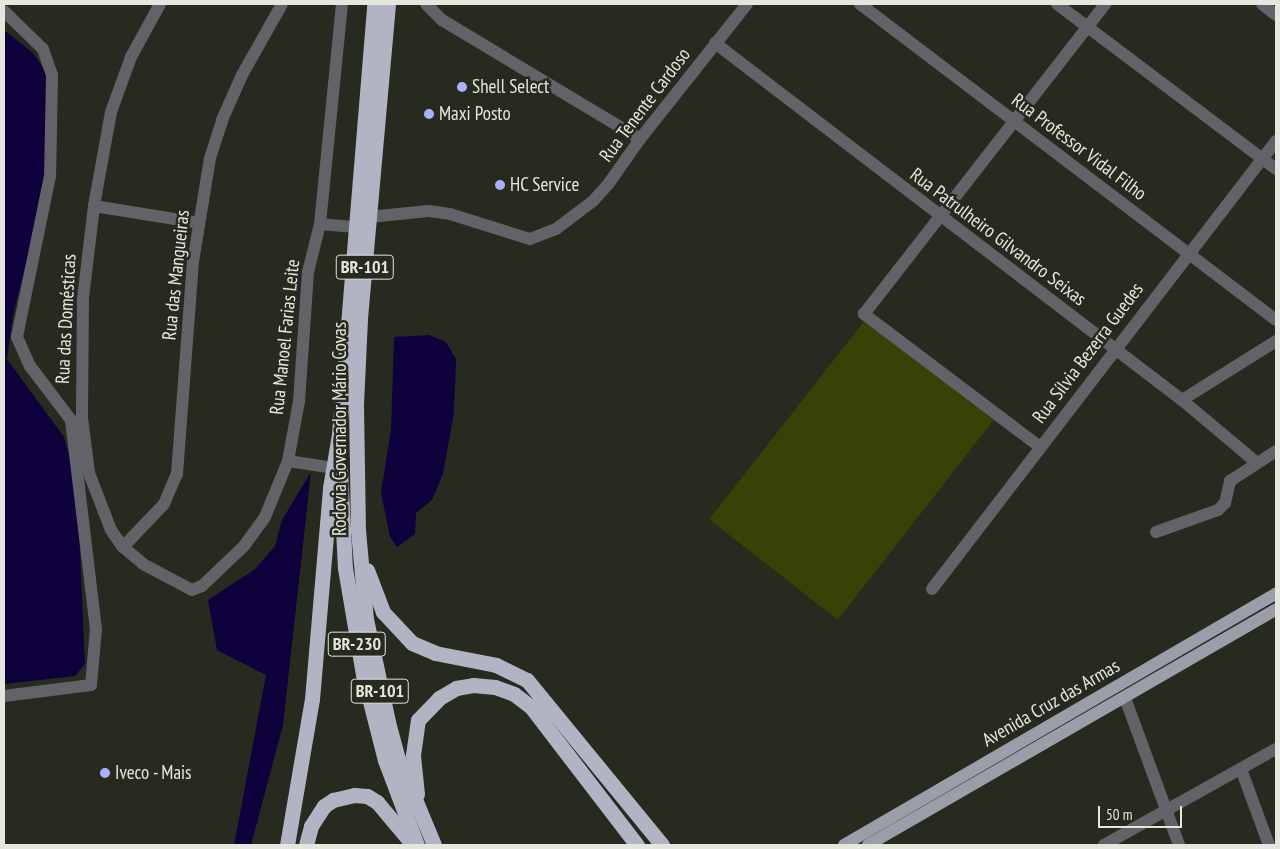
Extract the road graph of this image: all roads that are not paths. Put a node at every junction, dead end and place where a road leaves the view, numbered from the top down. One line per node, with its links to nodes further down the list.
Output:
1 (160, 4): 21 (street, Rua das Domésticas)
2 (282, 4): 24 (street, Rua das Mangueiras)
3 (342, 4): 25 (street, Rua Manoel Farias Leite)
4 (374, 4): 26 (highway, Rodovia Governador Mário Covas / BR-101)
5 (388, 4): 23 (highway, Rodovia Governador Mário Covas / BR-101)
6 (426, 4): 17 (street)
7 (747, 4): 15 (street, Rua Tenente Cardoso)
8 (860, 4): 16 (street, Rua Professor Vidal Filho)
9 (1057, 4): 14 (street)
10 (1105, 4): 14 (street)
11 (1262, 4): 13 (street)
12 (4, 11): 45 (street)
13 (1276, 15)
14 (1088, 27): 16 (street); 19 (street)
15 (715, 43): 17 (street, Rua Tenente Cardoso); 22 (street, Rua Patrulheiro Gilvandro Seixas)
16 (1014, 122): 22 (street); 27 (street, Rua Professor Vidal Filho)
17 (640, 139): 23 (street, Rua Tenente Cardoso)
18 (1276, 141): 19 (street, Rua Sílvia Bezerra Guedes)
19 (1263, 159): 20 (street); 27 (street, Rua Sílvia Bezerra Guedes)
20 (1276, 169)
21 (94, 206): 24 (street); 40 (street, Rua das Domésticas)
22 (939, 216): 30 (street, Rua Patrulheiro Gilvandro Seixas); 33 (street)
23 (369, 217): 38 (highway, Rodovia Governador Mário Covas / BR-101)
24 (199, 223): 40 (street, Rua das Mangueiras)
25 (320, 224): 26 (street); 35 (street, Rua Manoel Farias Leite)
26 (356, 227): 32 (highway, Rodovia Governador Mário Covas / BR-101)
27 (1189, 252): 28 (street, Rua Professor Vidal Filho); 30 (street, Rua Sílvia Bezerra Guedes)
28 (1276, 320)
29 (1276, 341): 31 (street)
30 (1115, 350): 31 (street, Rua Patrulheiro Gilvandro Seixas); 33 (street, Rua Sílvia Bezerra Guedes)
31 (1182, 400): 36 (street, Rua Patrulheiro Gilvandro Seixas)
32 (339, 434): 37 (highway); 54 (highway, BR-230)
33 (1040, 447): 42 (street, Rua Sílvia Bezerra Guedes)
34 (1276, 450): 36 (street)
35 (288, 461): 37 (street); 41 (street, Rua Manoel Farias Leite)
36 (1256, 462): 39 (street)
37 (334, 468): 51 (highway)
38 (358, 530): 49 (highway, Rodovia Governador Mário Covas / BR-101); 57 (highway)
39 (1156, 532)
40 (123, 546): 41 (street, Rua das Domésticas)
41 (202, 586)
42 (932, 589)
43 (1276, 594): 58 (main road, Avenida Cruz das Armas)
44 (1276, 609): 46 (main road, Avenida Cruz das Armas)
45 (4, 696)
46 (1125, 698): 50 (street); 59 (main road, Avenida Cruz das Armas)
47 (1276, 749): 48 (street)
48 (1241, 769): 50 (street); 62 (street)
49 (418, 812): 55 (highway, Rodovia Governador Mário Covas / BR-101); 56 (highway)
50 (1166, 812): 60 (street); 61 (street)
51 (287, 845)
52 (306, 845): 53 (highway)
53 (413, 845)
54 (417, 845)
55 (434, 845)
56 (637, 845)
57 (662, 845)
58 (844, 845)
59 (868, 845)
60 (1104, 845)
61 (1179, 845)
62 (1269, 845)

